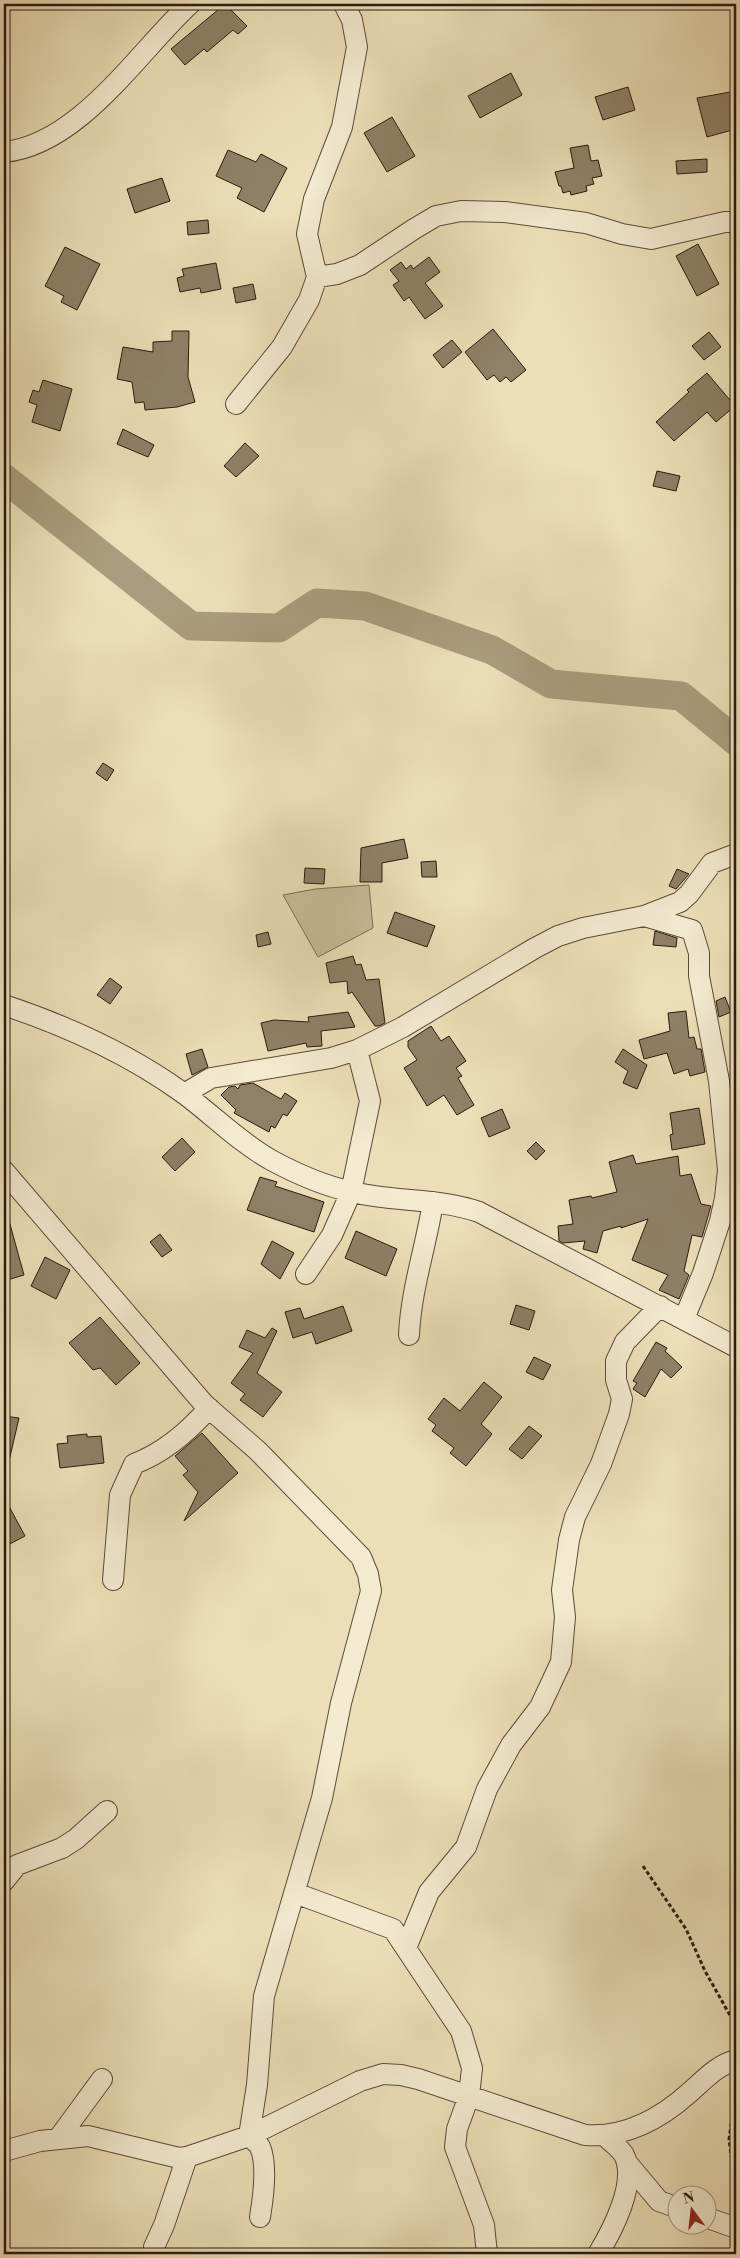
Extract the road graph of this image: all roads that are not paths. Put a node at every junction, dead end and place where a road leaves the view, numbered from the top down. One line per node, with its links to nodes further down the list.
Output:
1 (190, 4): 3 (street)
2 (344, 4): 5 (street)
3 (4, 152)
4 (736, 222): 5 (street)
5 (317, 278): 6 (street)
6 (236, 404)
7 (736, 854): 8 (street)
8 (644, 916): 10 (street); 17 (street)
9 (4, 1005): 11 (street)
10 (358, 1050): 11 (street); 13 (street)
11 (184, 1094): 13 (street)
12 (4, 1171): 20 (street)
13 (352, 1192): 14 (street); 15 (street)
14 (433, 1202): 16 (street); 18 (street)
15 (306, 1274)
16 (660, 1306): 17 (street); 25 (street)
17 (684, 1318): 19 (street)
18 (409, 1335)
19 (736, 1347)
20 (209, 1408): 21 (street); 24 (street)
21 (113, 1580)
22 (107, 1811): 23 (street)
23 (4, 1881)
24 (295, 1893): 25 (street); 29 (street)
25 (406, 1948): 28 (street)
26 (736, 2060): 30 (street)
27 (102, 2079): 31 (street)
28 (469, 2096): 29 (street); 30 (street); 40 (street)
29 (249, 2136): 33 (street); 36 (street)
30 (605, 2136): 34 (street)
31 (58, 2139): 32 (street); 33 (street)
32 (4, 2151)
33 (188, 2157): 39 (street)
34 (628, 2164): 35 (street); 41 (street)
35 (668, 2204)
36 (260, 2217)
37 (718, 2222): 38 (street)
38 (736, 2228)
39 (154, 2254)
40 (487, 2254)
41 (598, 2254)

